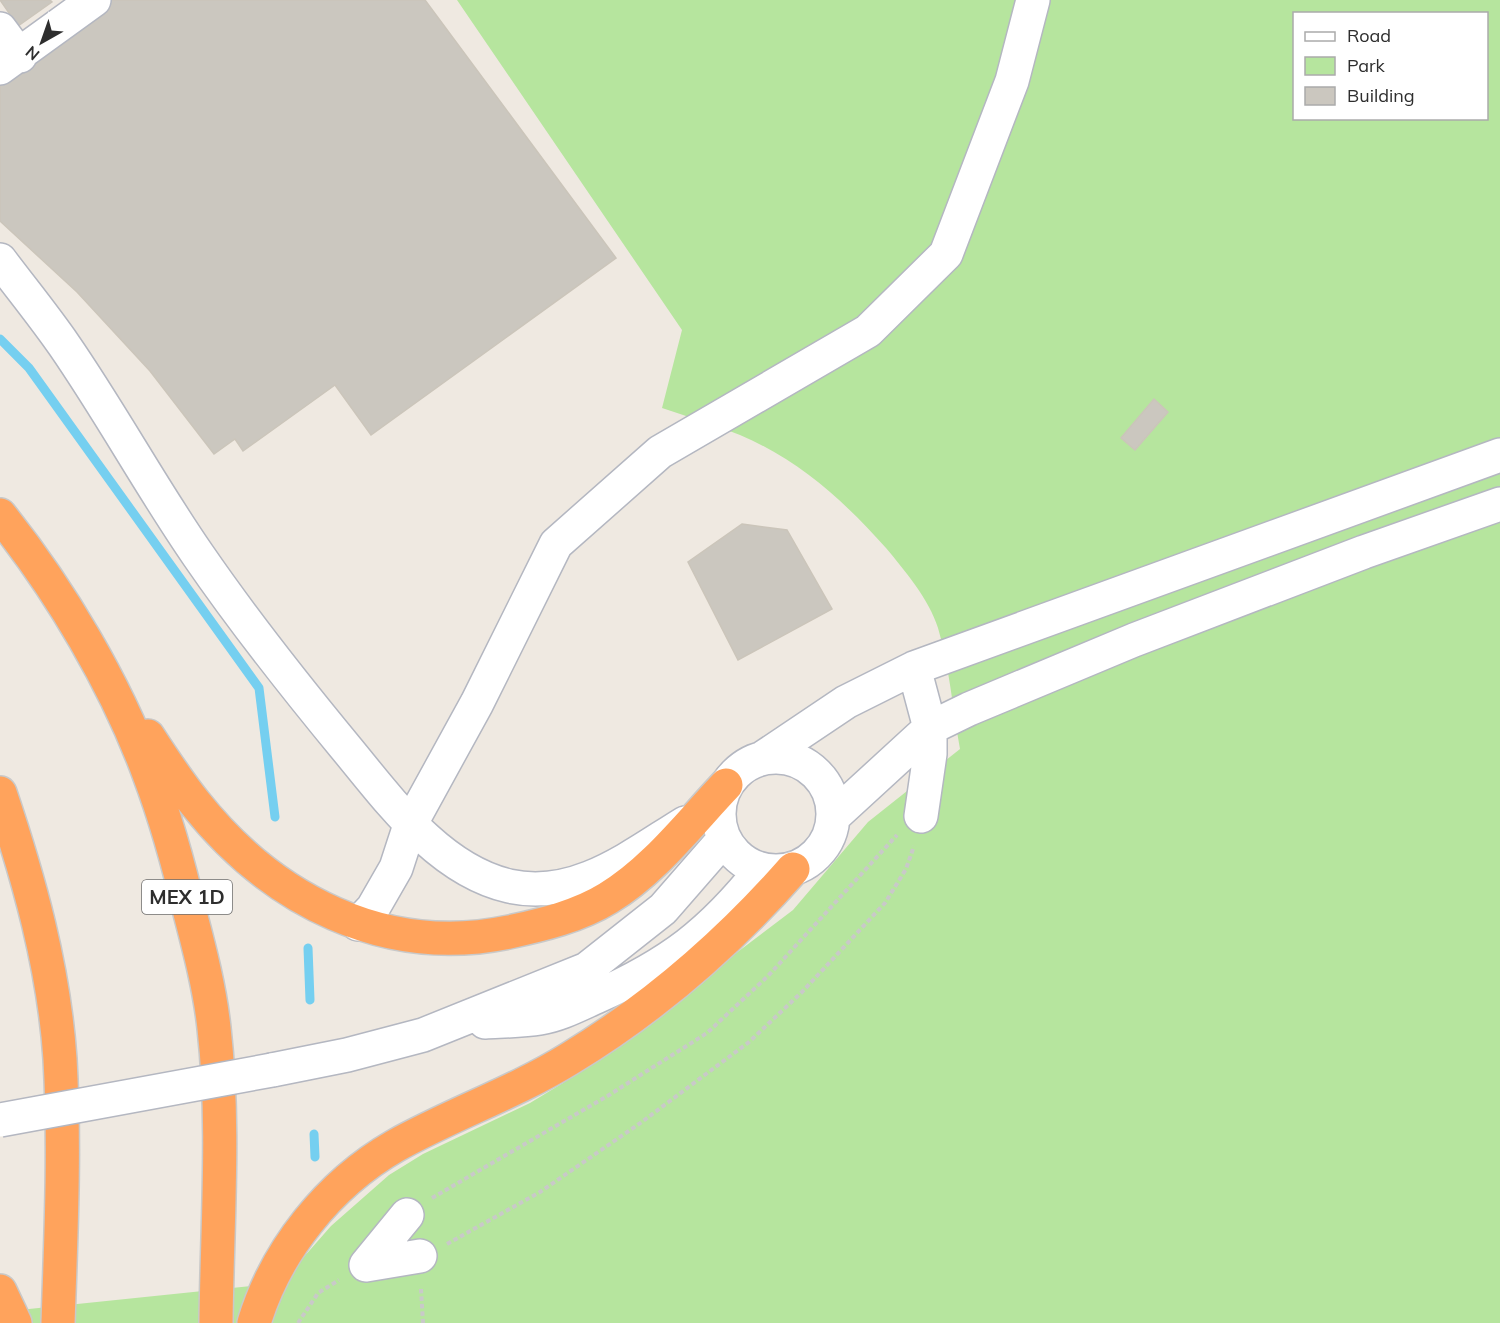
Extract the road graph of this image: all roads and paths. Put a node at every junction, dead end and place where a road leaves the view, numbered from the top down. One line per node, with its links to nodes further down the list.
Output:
1 (1033, 0): 20 (street)
2 (81, 4): 4 (street)
3 (0, 29): 4 (street)
4 (10, 62)
5 (0, 260): 20 (street)
6 (1500, 455): 9 (street)
7 (1500, 504): 10 (street)
8 (0, 515): 11 (highway, MEX 1D)
9 (1117, 596): 10 (street); 12 (street)
10 (1134, 640): 13 (street)
11 (95, 659): 24 (highway); 33 (highway, MEX 1D)
12 (914, 668): 13 (street); 14 (street)
13 (930, 728): 18 (street); 19 (street)
14 (764, 757): 15 (street); 18 (street)
15 (726, 785): 17 (highway); 21 (street)
16 (0, 793): 32 (highway)
17 (697, 815): 20 (street); 24 (highway)
18 (834, 816): 23 (street)
19 (921, 816): 27 (path); 28 (path)
20 (410, 825): 24 (street)
21 (724, 839): 22 (street); 25 (street)
22 (761, 870): 23 (street); 25 (street)
23 (793, 870): 34 (highway)
24 (358, 924)
25 (456, 1024): 26 (street, bridge)
26 (0, 1120)
27 (406, 1215): 29 (street)
28 (420, 1256): 29 (street)
29 (366, 1265): 35 (path)
30 (0, 1291): 31 (highway)
31 (15, 1323)
32 (58, 1323)
33 (216, 1323)
34 (254, 1323)
35 (298, 1323)

